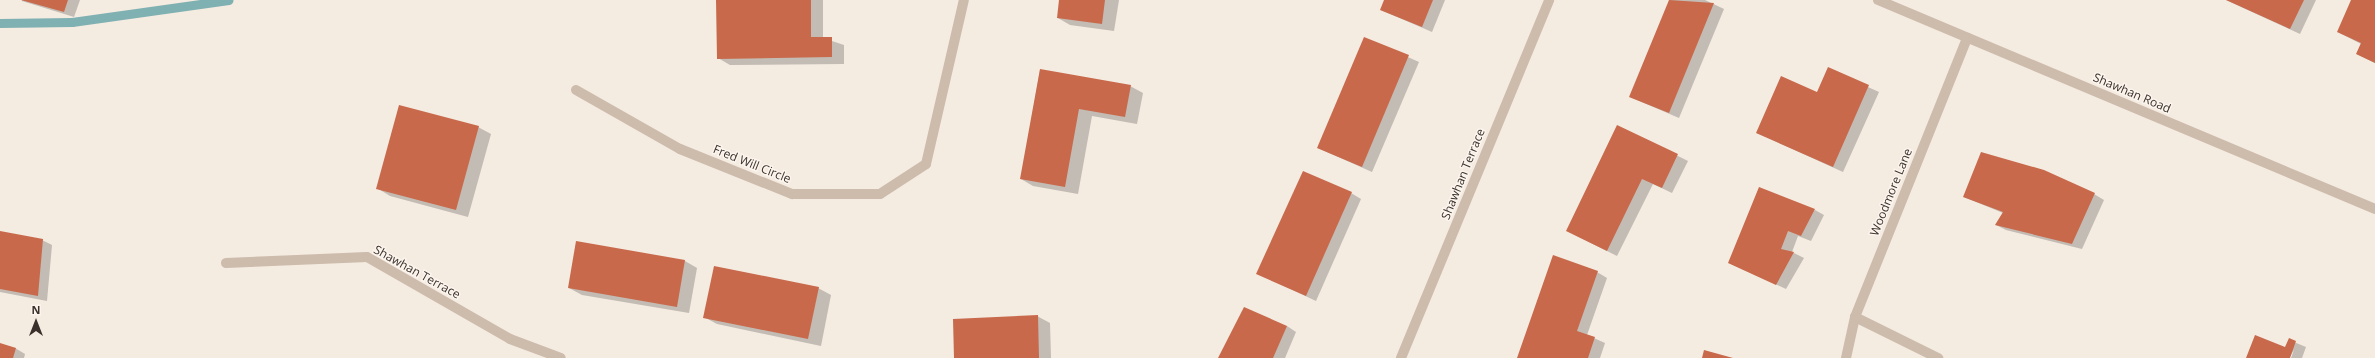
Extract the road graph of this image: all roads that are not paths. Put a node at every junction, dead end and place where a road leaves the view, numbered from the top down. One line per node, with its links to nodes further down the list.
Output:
1 (964, 0): 5 (street, Fred Will Circle)
2 (1549, 0): 10 (street, Shawhan Terrace)
3 (1878, 0): 4 (street, Shawhan Road)
4 (1967, 38): 6 (street, Shawhan Road); 8 (street, Woodmore Lane)
5 (576, 90)
6 (2375, 209)
7 (226, 263): 9 (street, Shawhan Terrace)
8 (1855, 317): 11 (street, Woodmore Lane); 12 (street)
9 (561, 358)
10 (1401, 358)
11 (1846, 358)
12 (1938, 358)

